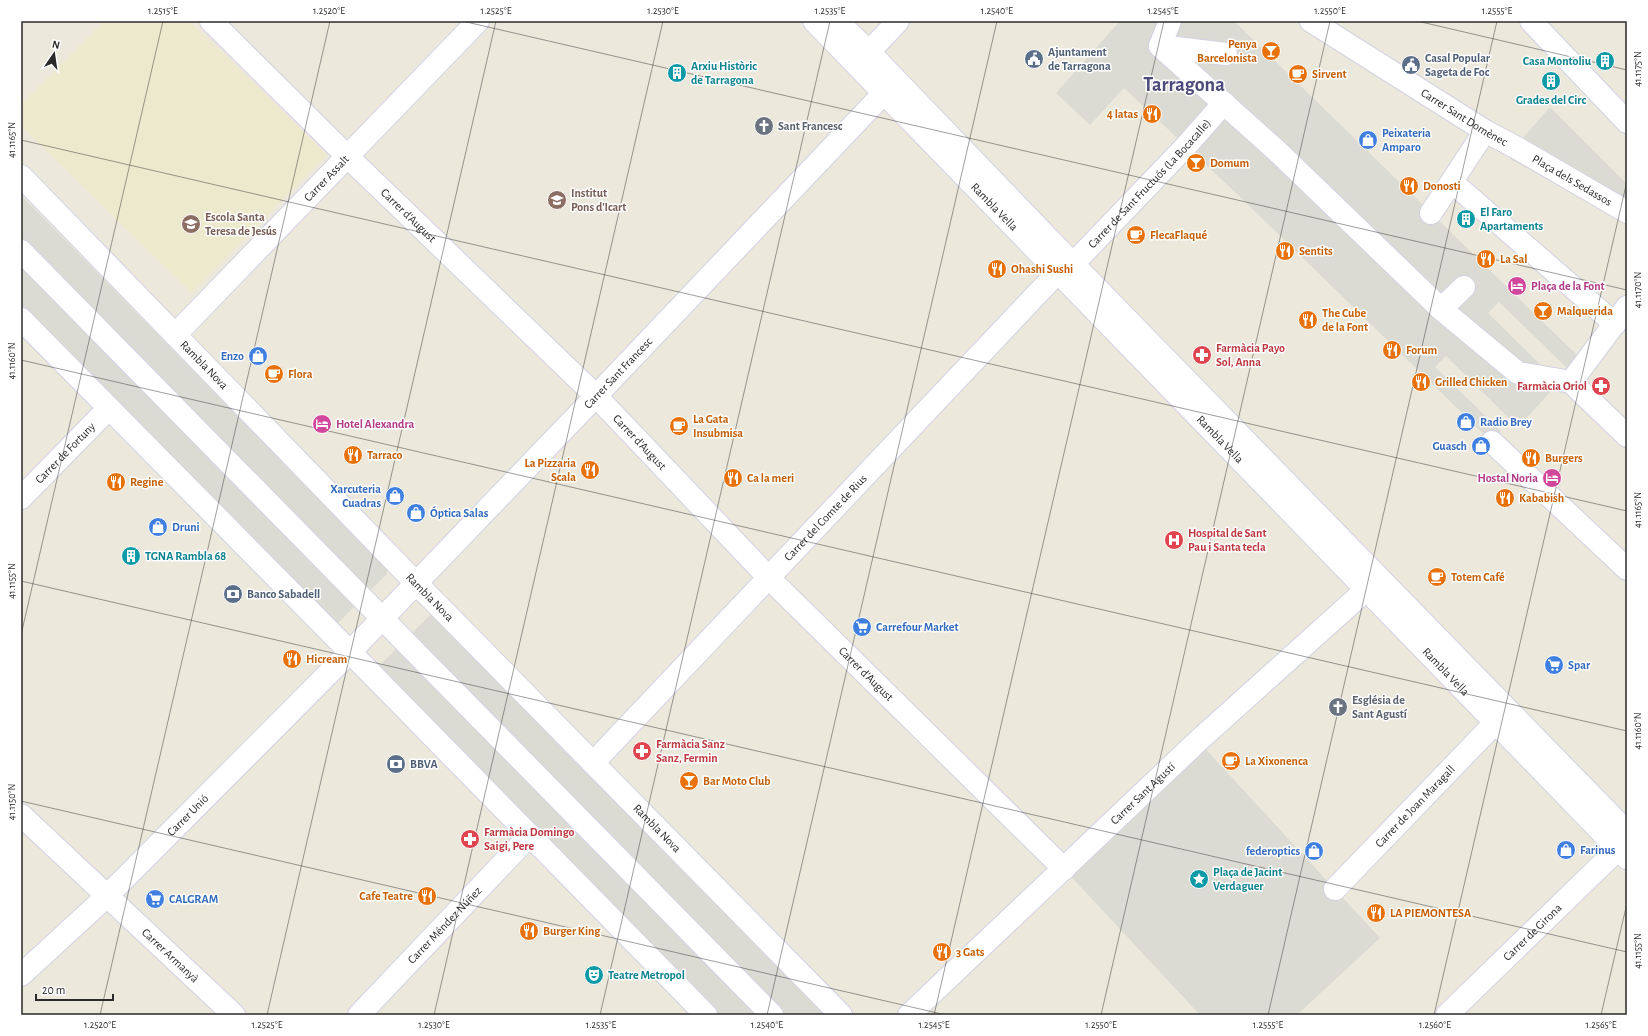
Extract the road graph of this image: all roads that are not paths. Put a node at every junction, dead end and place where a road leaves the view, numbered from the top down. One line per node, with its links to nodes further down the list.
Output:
1 (211, 21): 18 (street, Carrer d'August)
2 (478, 21): 18 (street, Carrer Assalt)
3 (800, 21): 13 (street)
4 (814, 21): 13 (street, Rambla Vella)
5 (837, 21): 11 (street, Rambla Vella)
6 (898, 21): 11 (street)
7 (1170, 21): 10 (street)
8 (1312, 21): 16 (street, Carrer Sant Domènec)
9 (1531, 21): 15 (street)
10 (1160, 46): 12 (street); 14 (street)
11 (870, 52): 13 (street); 24 (street, Rambla Vella)
12 (1226, 54)
13 (884, 93): 24 (street, Rambla Vella); 31 (street, Carrer Sant Francesc)
14 (1224, 103): 24 (street, Carrer de Sant Fructuós (La Bocacalle)); 26 (street)
15 (1627, 122)
16 (1485, 131): 17 (street, Carrer Sant Domènec); 20 (street)
17 (1517, 148): 21 (street, Plaça dels Sedassos)
18 (348, 156): 29 (street, Carrer Assalt); 31 (street, Carrer d'August)
19 (21, 176): 29 (street, Rambla Nova)
20 (1452, 182): 22 (street); 27 (street)
21 (1627, 212)
22 (1432, 213)
23 (21, 251): 40 (street)
24 (1065, 268): 37 (street, Carrer del Comte de Rius); 39 (street, Rambla Vella)
25 (1464, 287): 26 (street)
26 (1441, 309): 30 (street)
27 (1621, 316): 30 (street)
28 (21, 318): 32 (street)
29 (175, 335): 38 (street, Rambla Nova)
30 (1571, 382): 33 (street)
31 (596, 396): 37 (street, Carrer d'August); 38 (street, Carrer Sant Francesc)
32 (109, 408): 35 (street, Carrer de Fortuny); 41 (street)
33 (1627, 436)
34 (1498, 447): 36 (street)
35 (21, 498)
36 (1627, 569)
37 (770, 578): 43 (street, Carrer del Comte de Rius); 47 (street, Carrer d'August)
38 (416, 583): 40 (street, Carrer Sant Francesc); 43 (street, Rambla Nova)
39 (1375, 586): 42 (street, Rambla Vella); 46 (street, Rambla Vella); 47 (street, Carrer Sant Agustí)
40 (382, 618): 41 (street, Carrer Sant Francesc); 54 (street)
41 (350, 652): 45 (street); 49 (street, Carrer Unió)
42 (1495, 723): 46 (street, Rambla Vella); 48 (street, Carrer de Joan Maragall)
43 (593, 763): 55 (street, Rambla Nova)
44 (21, 815): 49 (street, Carrer Armanyà)
45 (530, 835): 52 (street, Carrer Méndez Núñez); 53 (street)
46 (1625, 839): 57 (street, Carrer de Girona)
47 (1064, 869): 56 (street, Carrer Sant Agustí)
48 (1335, 889)
49 (107, 896): 50 (street, Carrer Unió); 51 (street, Carrer Armanyà)
50 (21, 975)
51 (234, 1015)
52 (359, 1015)
53 (706, 1015)
54 (772, 1015)
55 (841, 1015)
56 (909, 1015)
57 (1447, 1015)

